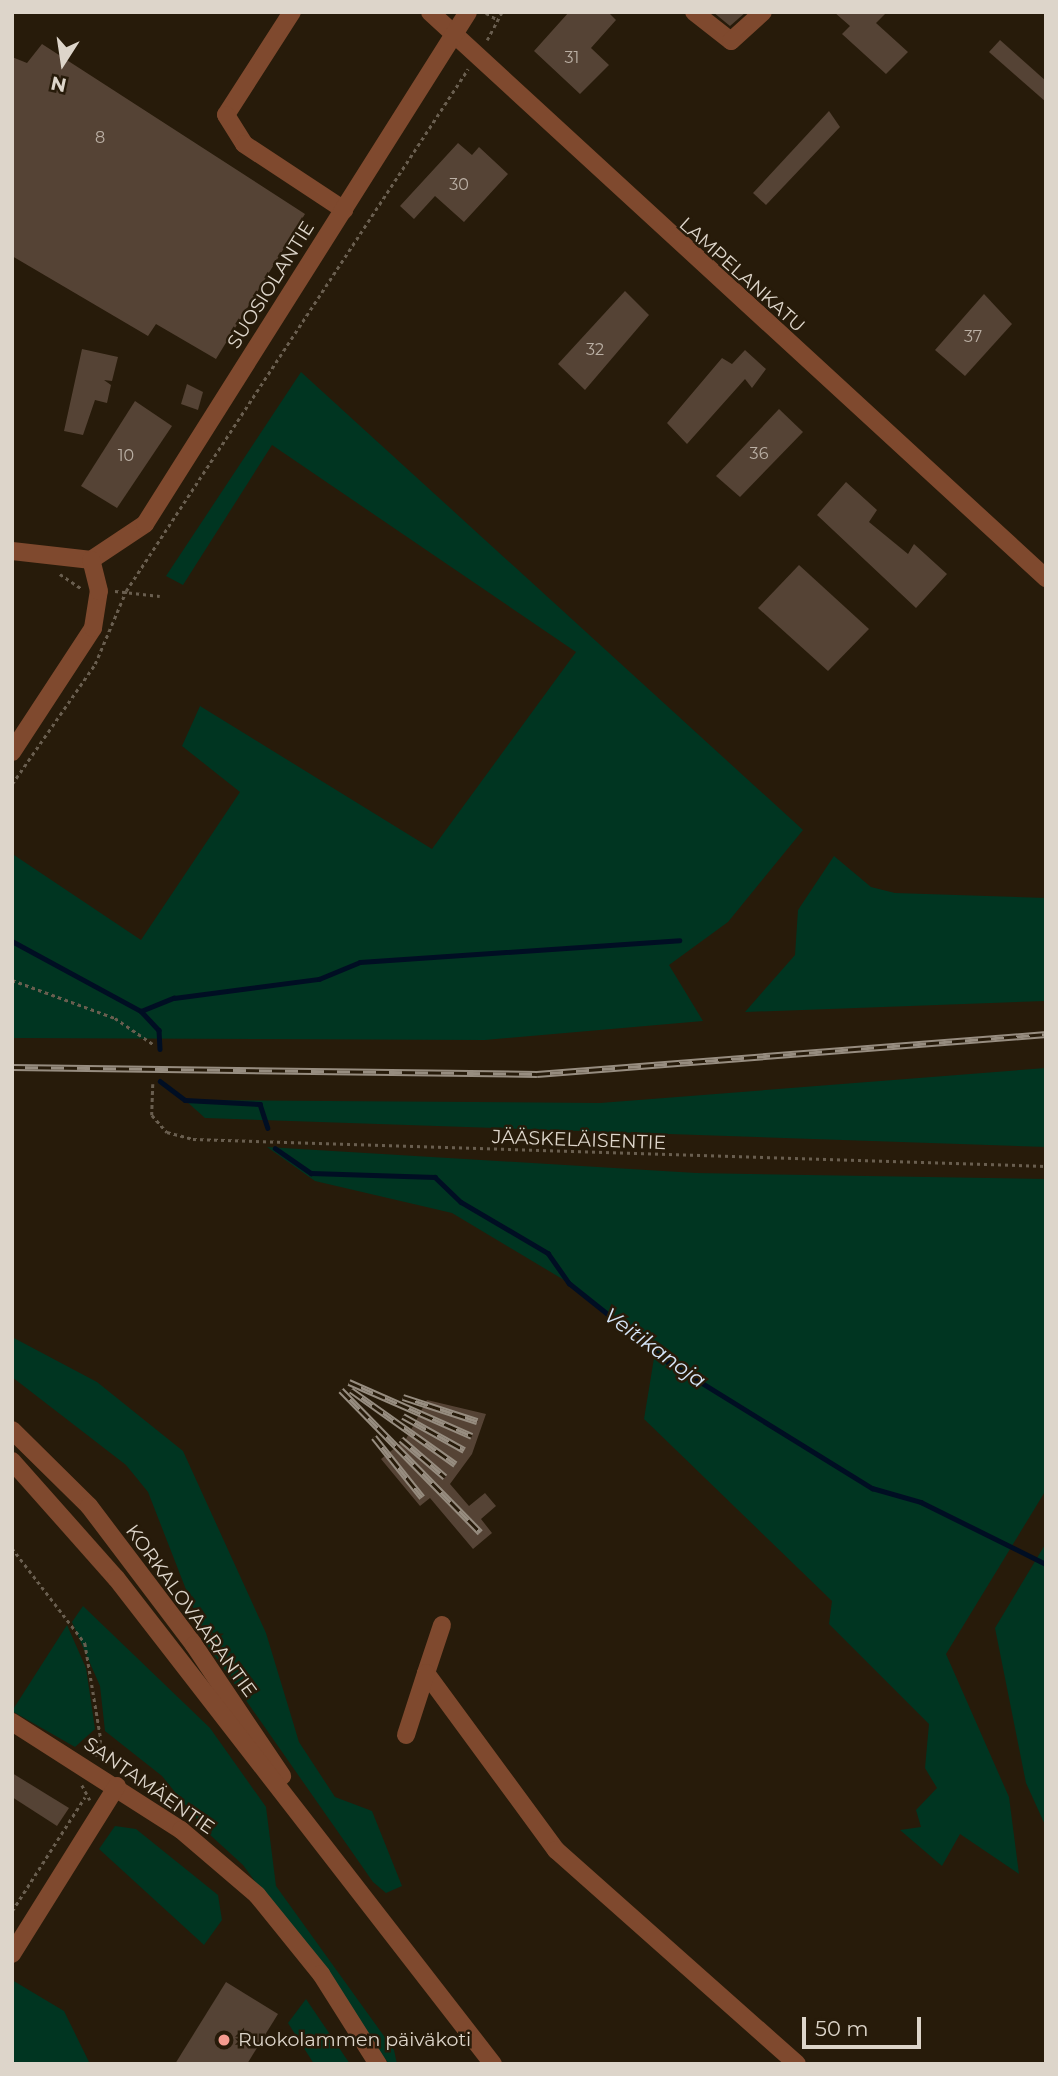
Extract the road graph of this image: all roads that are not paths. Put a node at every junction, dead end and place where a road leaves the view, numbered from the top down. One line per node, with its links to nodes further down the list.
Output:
1 (292, 12): 7 (street)
2 (430, 12): 6 (street, LAMPELANKATU)
3 (468, 12): 6 (street, SUOSIOLANTIE)
4 (694, 12): 5 (street)
5 (763, 12)
6 (454, 34): 7 (street, SUOSIOLANTIE); 10 (street, LAMPELANKATU)
7 (344, 210): 9 (street, SUOSIOLANTIE)
8 (12, 551): 9 (street)
9 (91, 560): 11 (street)
10 (1046, 578)
11 (12, 752)
12 (12, 1430): 19 (street, KORKALOVAARANTIE)
13 (12, 1461): 19 (street, KORKALOVAARANTIE)
14 (442, 1625): 15 (street)
15 (426, 1674): 17 (street); 23 (street)
16 (12, 1722): 18 (street, SANTAMÄENTIE)
17 (406, 1735)
18 (117, 1786): 20 (street); 21 (street, SANTAMÄENTIE)
19 (312, 1834): 22 (street, KORKALOVAARANTIE)
20 (12, 1954)
21 (378, 2064)
22 (492, 2064)
23 (797, 2064)

